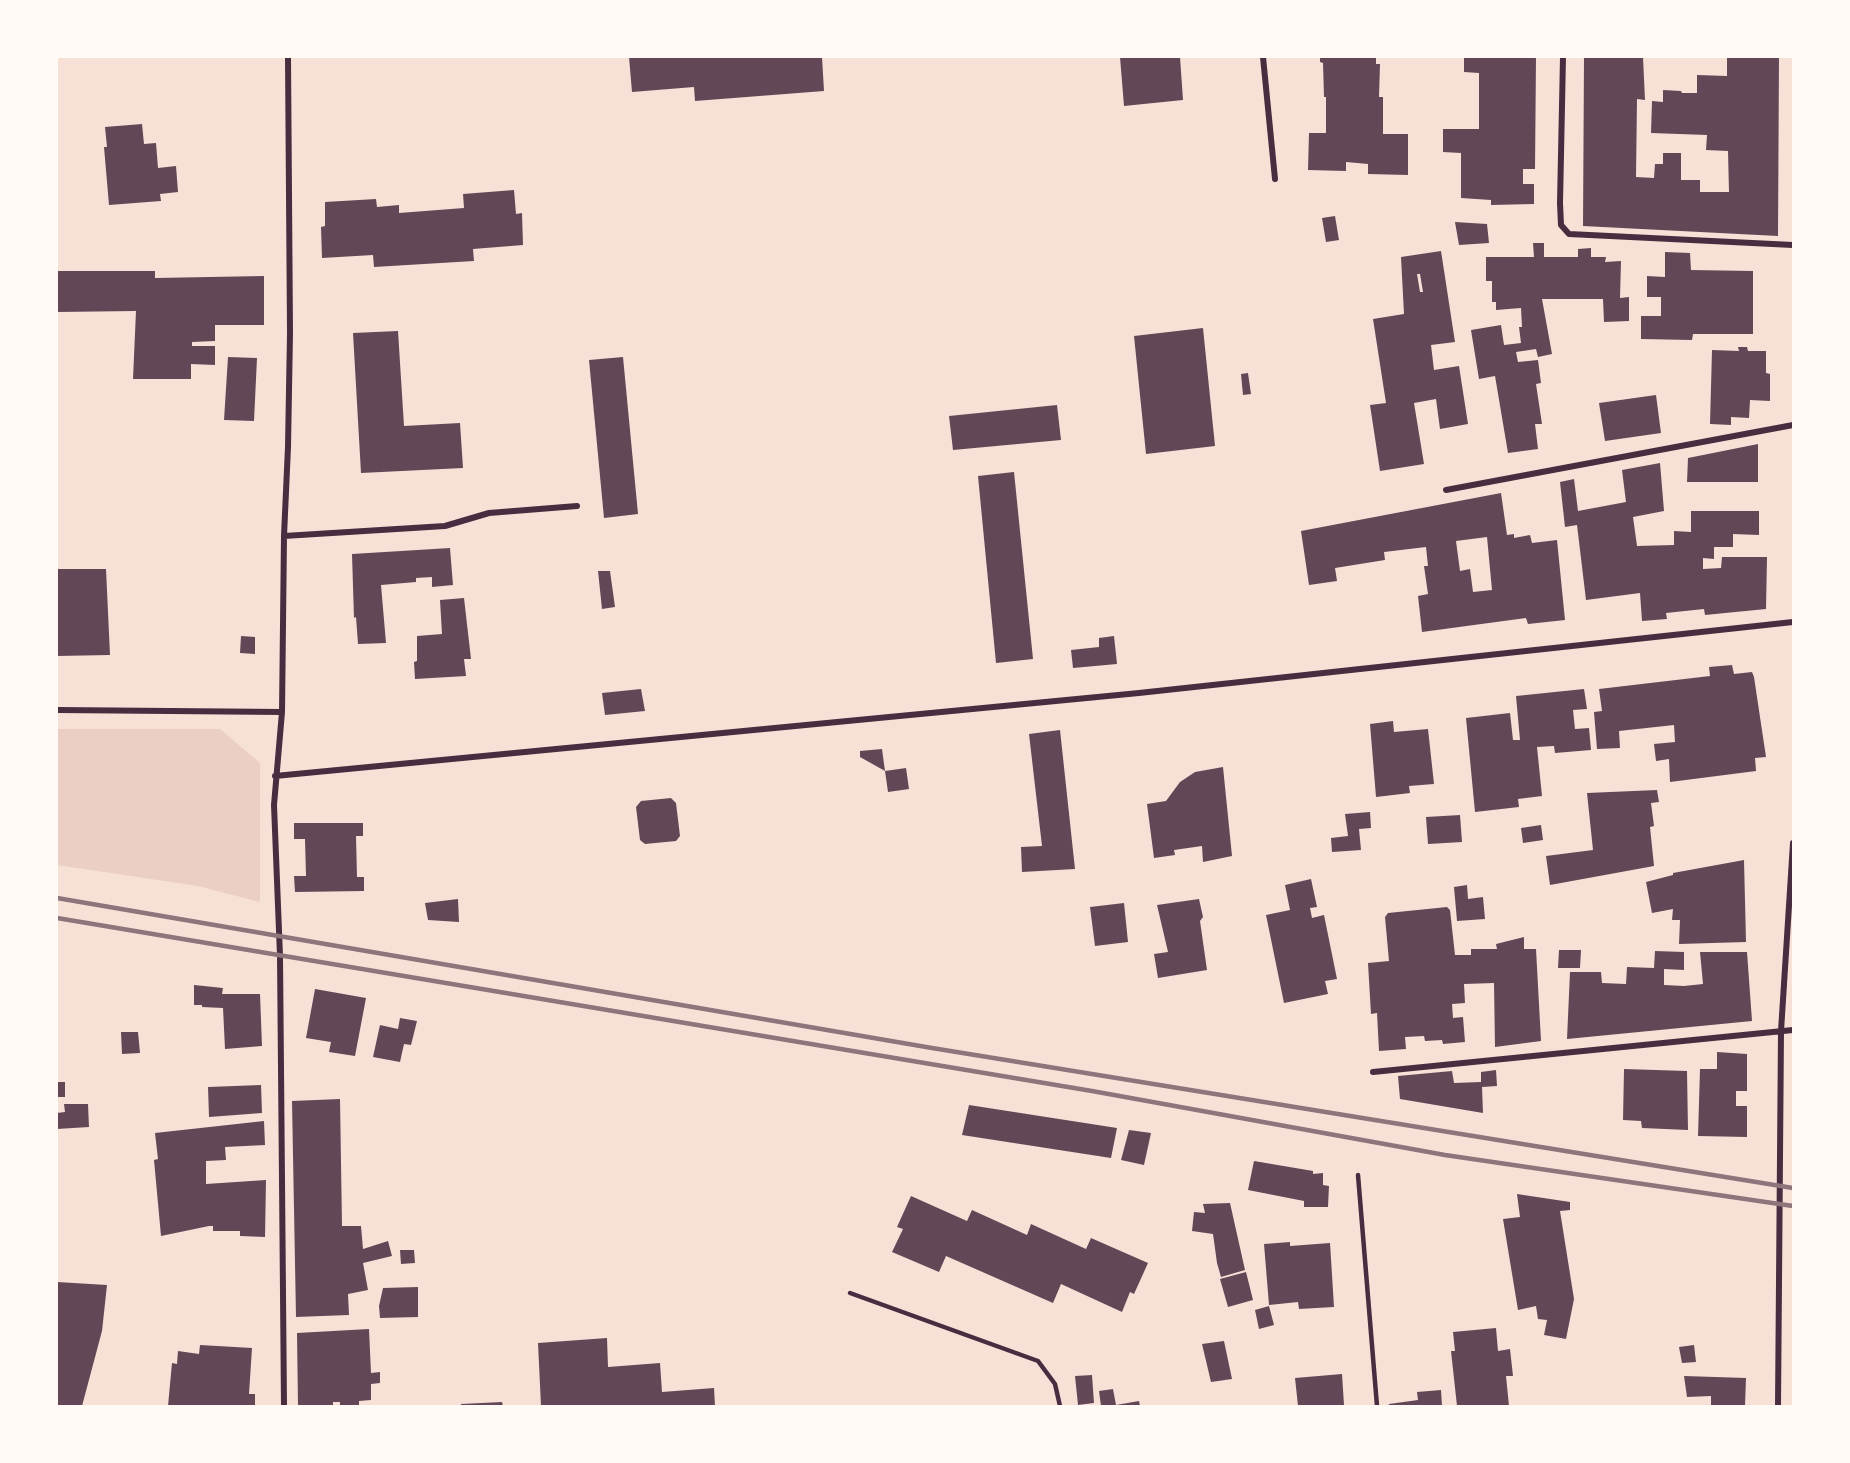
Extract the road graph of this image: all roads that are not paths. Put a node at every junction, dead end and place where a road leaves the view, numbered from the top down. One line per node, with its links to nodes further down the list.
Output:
1 (288, 57): 9 (street)
2 (1263, 57): 4 (street)
3 (1563, 57): 5 (street)
4 (1275, 179)
5 (1793, 245)
6 (1793, 425): 7 (street)
7 (1446, 490)
8 (577, 506): 9 (street)
9 (284, 536): 12 (street)
10 (1793, 621): 13 (street)
11 (57, 710): 12 (street)
12 (282, 712): 13 (street)
13 (275, 776): 20 (street)
14 (1793, 843): 16 (street)
15 (1793, 1030): 16 (street)
16 (1781, 1031): 17 (street); 23 (street)
17 (1373, 1072)
18 (1358, 1175): 22 (lane)
19 (850, 1293): 21 (lane)
20 (284, 1406)
21 (1060, 1406)
22 (1377, 1406)
23 (1778, 1406)

